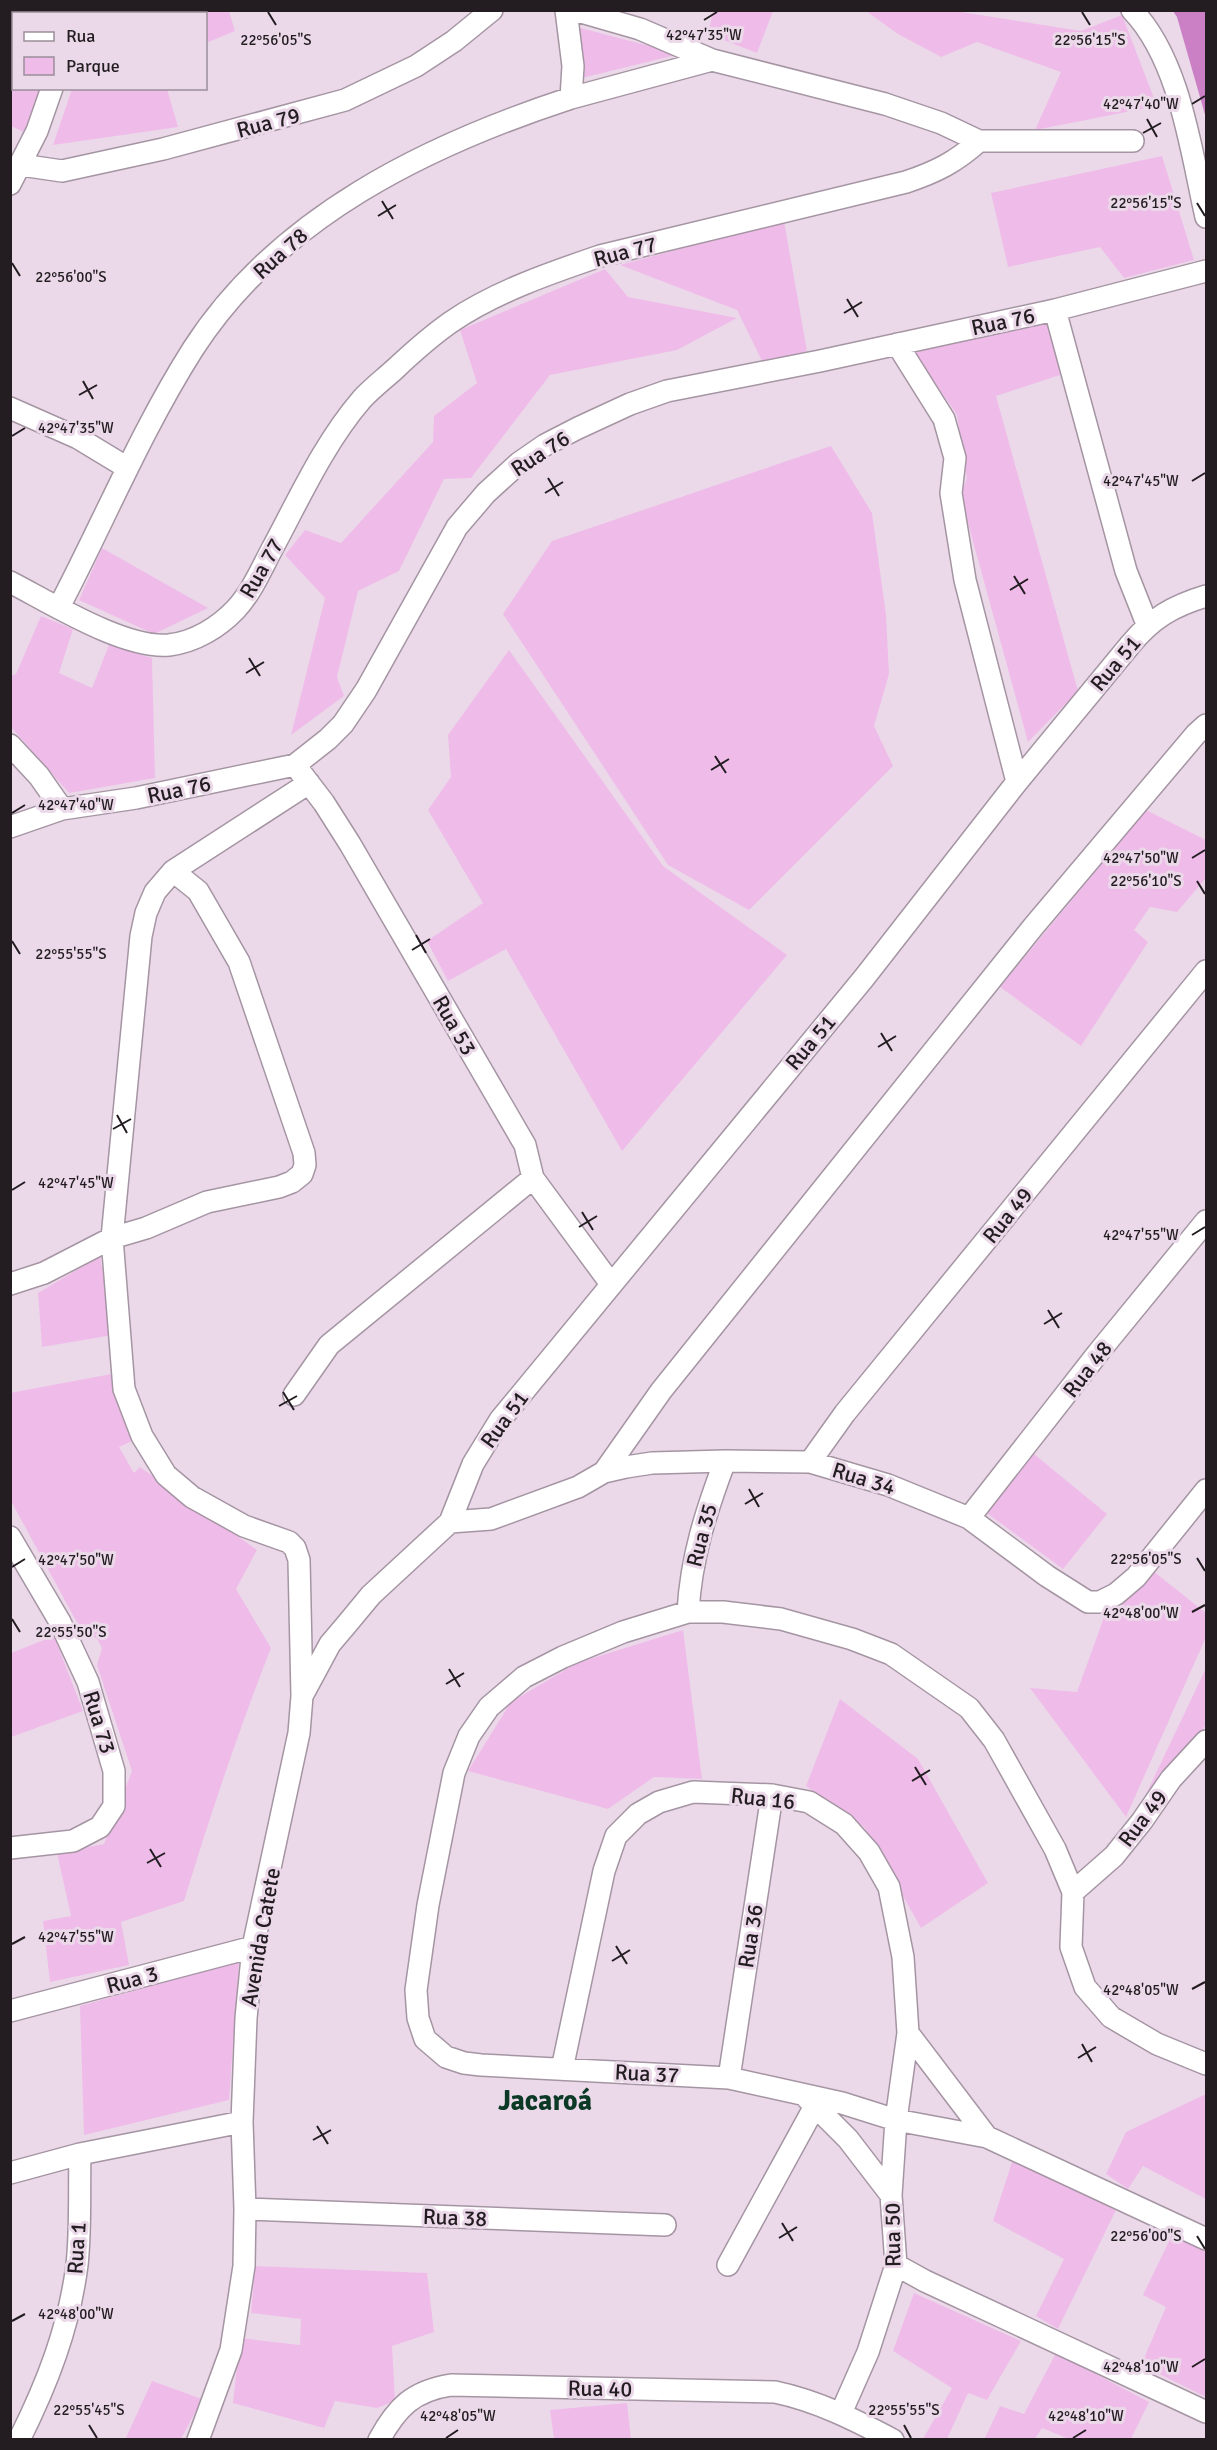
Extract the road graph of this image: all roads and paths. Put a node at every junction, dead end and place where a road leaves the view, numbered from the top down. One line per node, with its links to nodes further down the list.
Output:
1 (492, 10): 10 (street, Rua 79)
2 (566, 10): 7 (street)
3 (574, 10): 5 (street)
4 (1132, 10): 12 (street)
5 (712, 60): 7 (street, Rua 78); 8 (street)
6 (51, 90): 10 (street)
7 (571, 98): 17 (street, Rua 78)
8 (979, 141): 9 (street); 20 (street, Rua 77)
9 (1133, 141)
10 (21, 165): 11 (street)
11 (10, 184)
12 (1206, 217)
13 (1206, 271): 14 (street, Rua 76)
14 (1056, 310): 15 (street, Rua 76); 21 (street)
15 (897, 344): 24 (street, Rua 76); 25 (street)
16 (10, 408): 17 (street)
17 (126, 467): 20 (street, Rua 78)
18 (10, 582): 20 (street, Rua 77)
19 (1206, 596): 21 (street, Rua 51)
20 (59, 607)
21 (1147, 624): 25 (street, Rua 51)
22 (1203, 734): 39 (street)
23 (10, 745): 27 (street)
24 (295, 765): 26 (street, Rua 53); 27 (street, Rua 76)
25 (1017, 782): 35 (street, Rua 51)
26 (309, 783): 29 (street); 31 (street, Rua 53)
27 (62, 809): 28 (street, Rua 76)
28 (10, 827)
29 (173, 871): 33 (street); 33 (street)
30 (1206, 971): 38 (street, Rua 49)
31 (533, 1178): 35 (street, Rua 53); 36 (street)
32 (1206, 1221): 41 (street, Rua 48)
33 (112, 1238): 34 (street); 45 (street)
34 (10, 1284)
35 (611, 1284): 42 (street, Rua 51)
36 (294, 1395)
37 (725, 1461): 38 (street, Rua 34); 39 (street, Rua 34); 44 (street, Rua 35)
38 (810, 1462): 41 (street, Rua 34)
39 (604, 1472): 42 (street, Rua 34)
40 (1206, 1490): 41 (street, Rua 34)
41 (969, 1518)
42 (450, 1522): 45 (street, Avenida Catete)
43 (10, 1537): 48 (street, Rua 73)
44 (688, 1612): 49 (street); 54 (street, Rua 37)
45 (302, 1696): 50 (street, Avenida Catete)
46 (1206, 1741): 49 (street, Rua 49)
47 (772, 1795): 52 (street, Rua 16); 54 (street, Rua 16); 55 (street, Rua 36)
48 (10, 1848)
49 (1073, 1892): 53 (street)
50 (253, 1947): 51 (street, Rua 3); 58 (street, Avenida Catete)
51 (10, 2011)
52 (908, 2033): 57 (street, Rua 16); 59 (street)
53 (1206, 2064)
54 (562, 2069): 55 (street, Rua 37)
55 (729, 2078): 56 (street, Rua 37)
56 (809, 2100): 57 (street, Rua 37); 62 (street); 66 (street)
57 (896, 2120): 59 (street, Rua 37); 62 (street, Rua 50)
58 (242, 2122): 60 (street); 63 (street, Avenida Catete)
59 (987, 2137): 65 (street)
60 (80, 2154): 61 (street); 70 (street, Rua 1)
61 (10, 2173)
62 (891, 2195): 67 (street, Rua 50)
63 (245, 2209): 64 (street, Rua 38); 71 (street, Avenida Catete)
64 (665, 2225)
65 (1206, 2239)
66 (728, 2265)
67 (896, 2265): 68 (street); 69 (street, Rua 50)
68 (1206, 2412)
69 (841, 2413): 72 (street, Rua 40); 73 (street, Rua 40)
70 (19, 2439)
71 (198, 2439)
72 (379, 2439)
73 (893, 2439)

